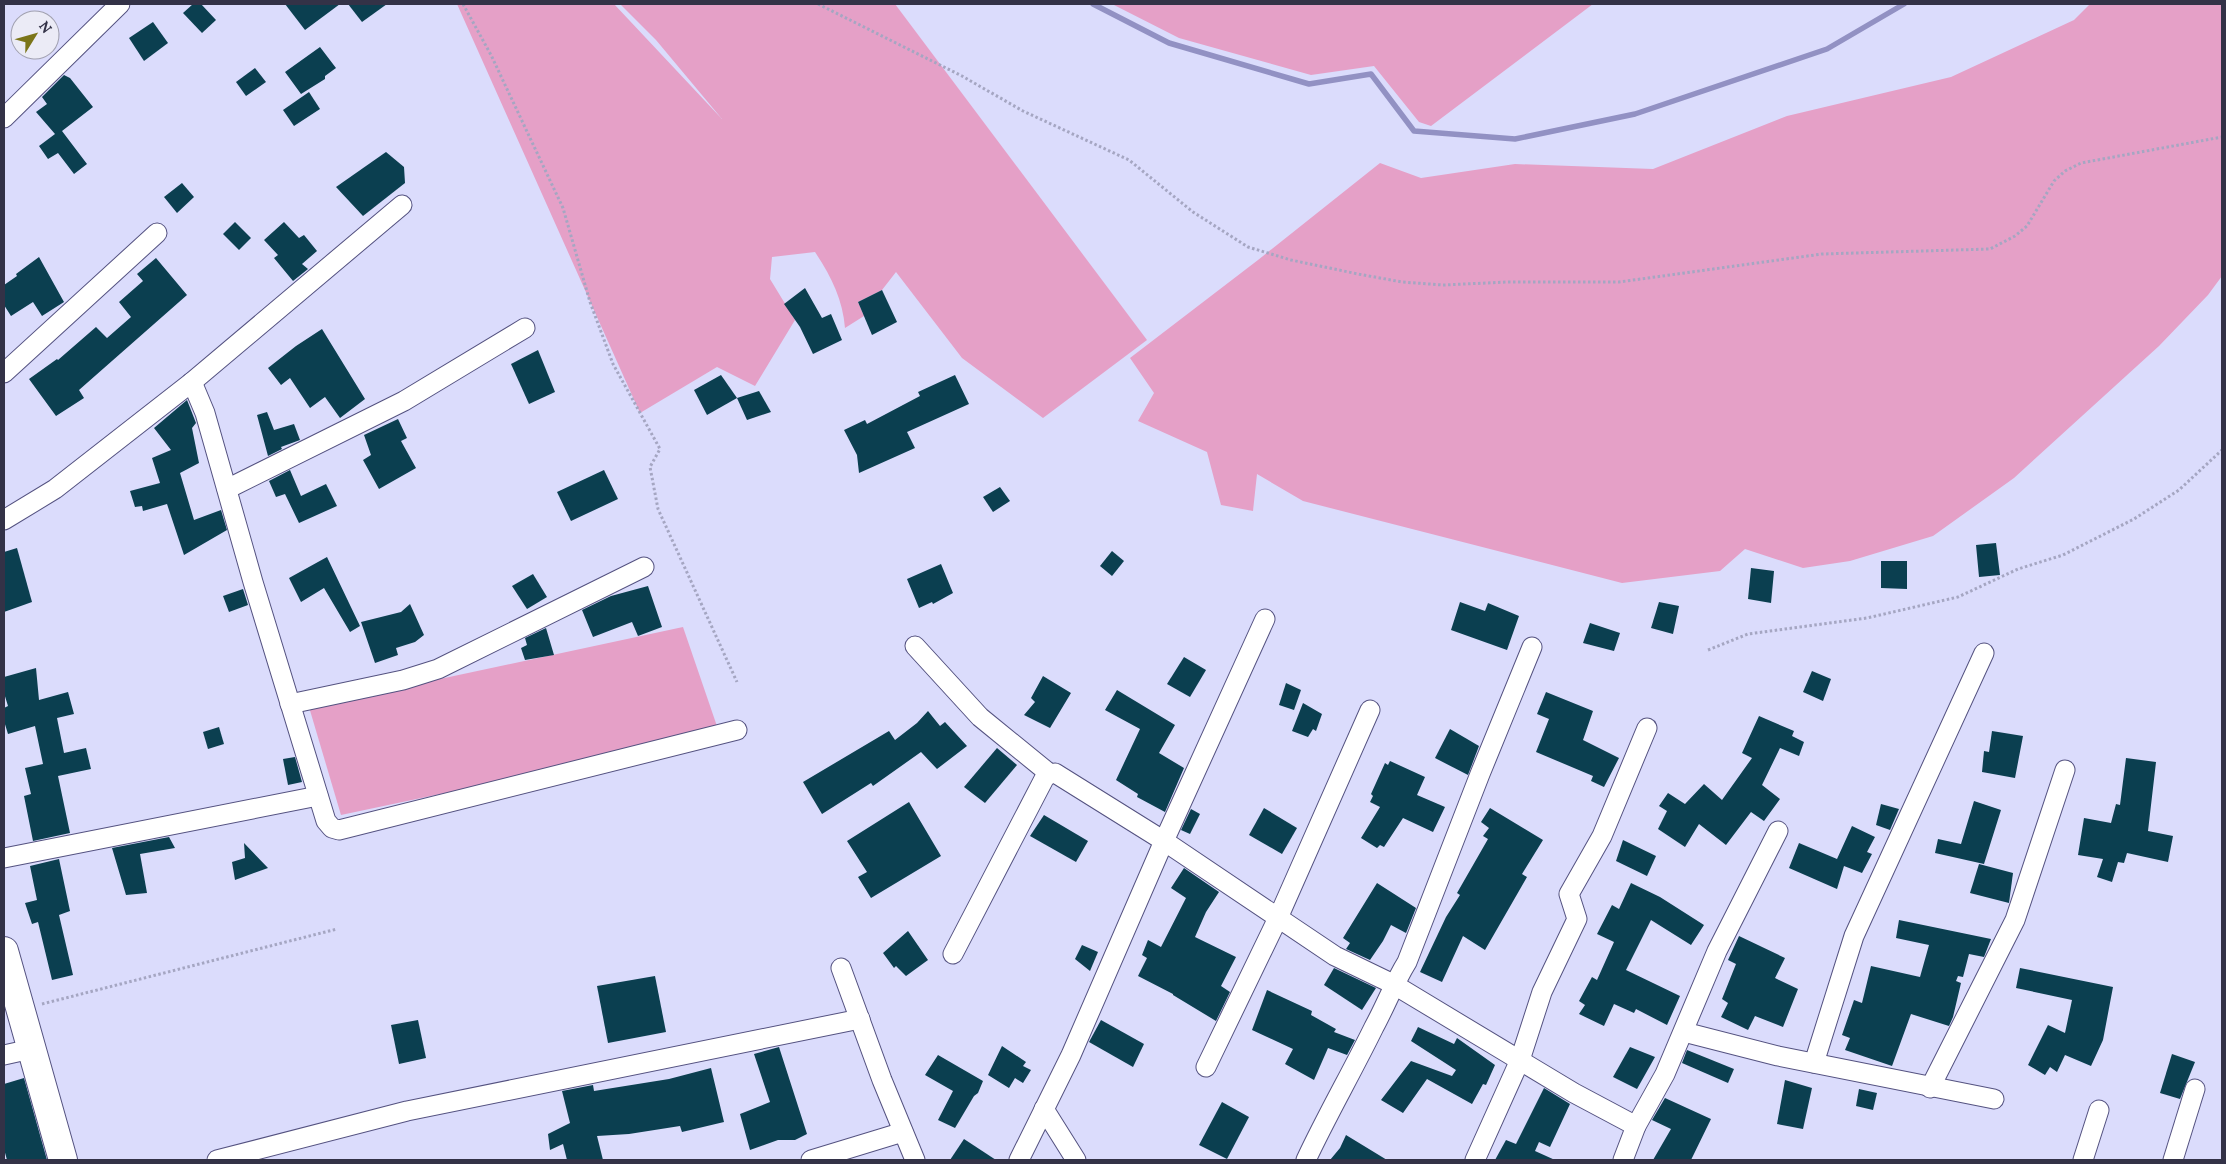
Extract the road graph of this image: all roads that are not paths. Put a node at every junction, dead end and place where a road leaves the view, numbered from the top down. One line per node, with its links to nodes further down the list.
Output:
1 (120, 4): 2 (street)
2 (4, 118)
3 (402, 206): 7 (street)
4 (157, 233): 6 (street)
5 (525, 328): 8 (street)
6 (4, 373)
7 (192, 382): 8 (street); 9 (street)
8 (227, 489): 15 (street)
9 (4, 520)
10 (644, 568): 15 (street)
11 (1265, 619): 23 (street)
12 (915, 646): 20 (street)
13 (1532, 647): 29 (street)
14 (1984, 653): 35 (street)
15 (290, 704): 21 (street)
16 (1370, 710): 25 (street)
17 (1647, 728): 34 (street)
18 (737, 730): 21 (street)
19 (2065, 770): 37 (street)
20 (1050, 774): 23 (street); 27 (street)
21 (318, 796): 24 (street)
22 (1778, 831): 31 (street)
23 (1164, 841): 25 (street); 40 (street)
24 (4, 858)
25 (1278, 918): 29 (street); 36 (street)
26 (4, 951): 32 (highway)
27 (954, 954)
28 (841, 968): 30 (street)
29 (1393, 984): 34 (street); 50 (street)
30 (860, 1019): 43 (street); 45 (street)
31 (1684, 1032): 35 (street); 42 (street)
32 (32, 1049): 33 (street); 44 (highway)
33 (4, 1056)
34 (1520, 1060): 42 (street); 51 (street)
35 (1814, 1063): 37 (street)
36 (1206, 1067)
37 (1930, 1088): 39 (street)
38 (2195, 1089): 54 (street)
39 (1994, 1099)
40 (1044, 1109): 48 (street); 49 (street)
41 (2098, 1110): 53 (street)
42 (1636, 1126): 52 (street)
43 (903, 1132): 46 (street); 47 (street)
44 (63, 1160)
45 (217, 1160)
46 (810, 1160)
47 (915, 1160)
48 (1019, 1160)
49 (1076, 1160)
50 (1306, 1160)
51 (1475, 1160)
52 (1623, 1160)
53 (2083, 1160)
54 (2173, 1160)

